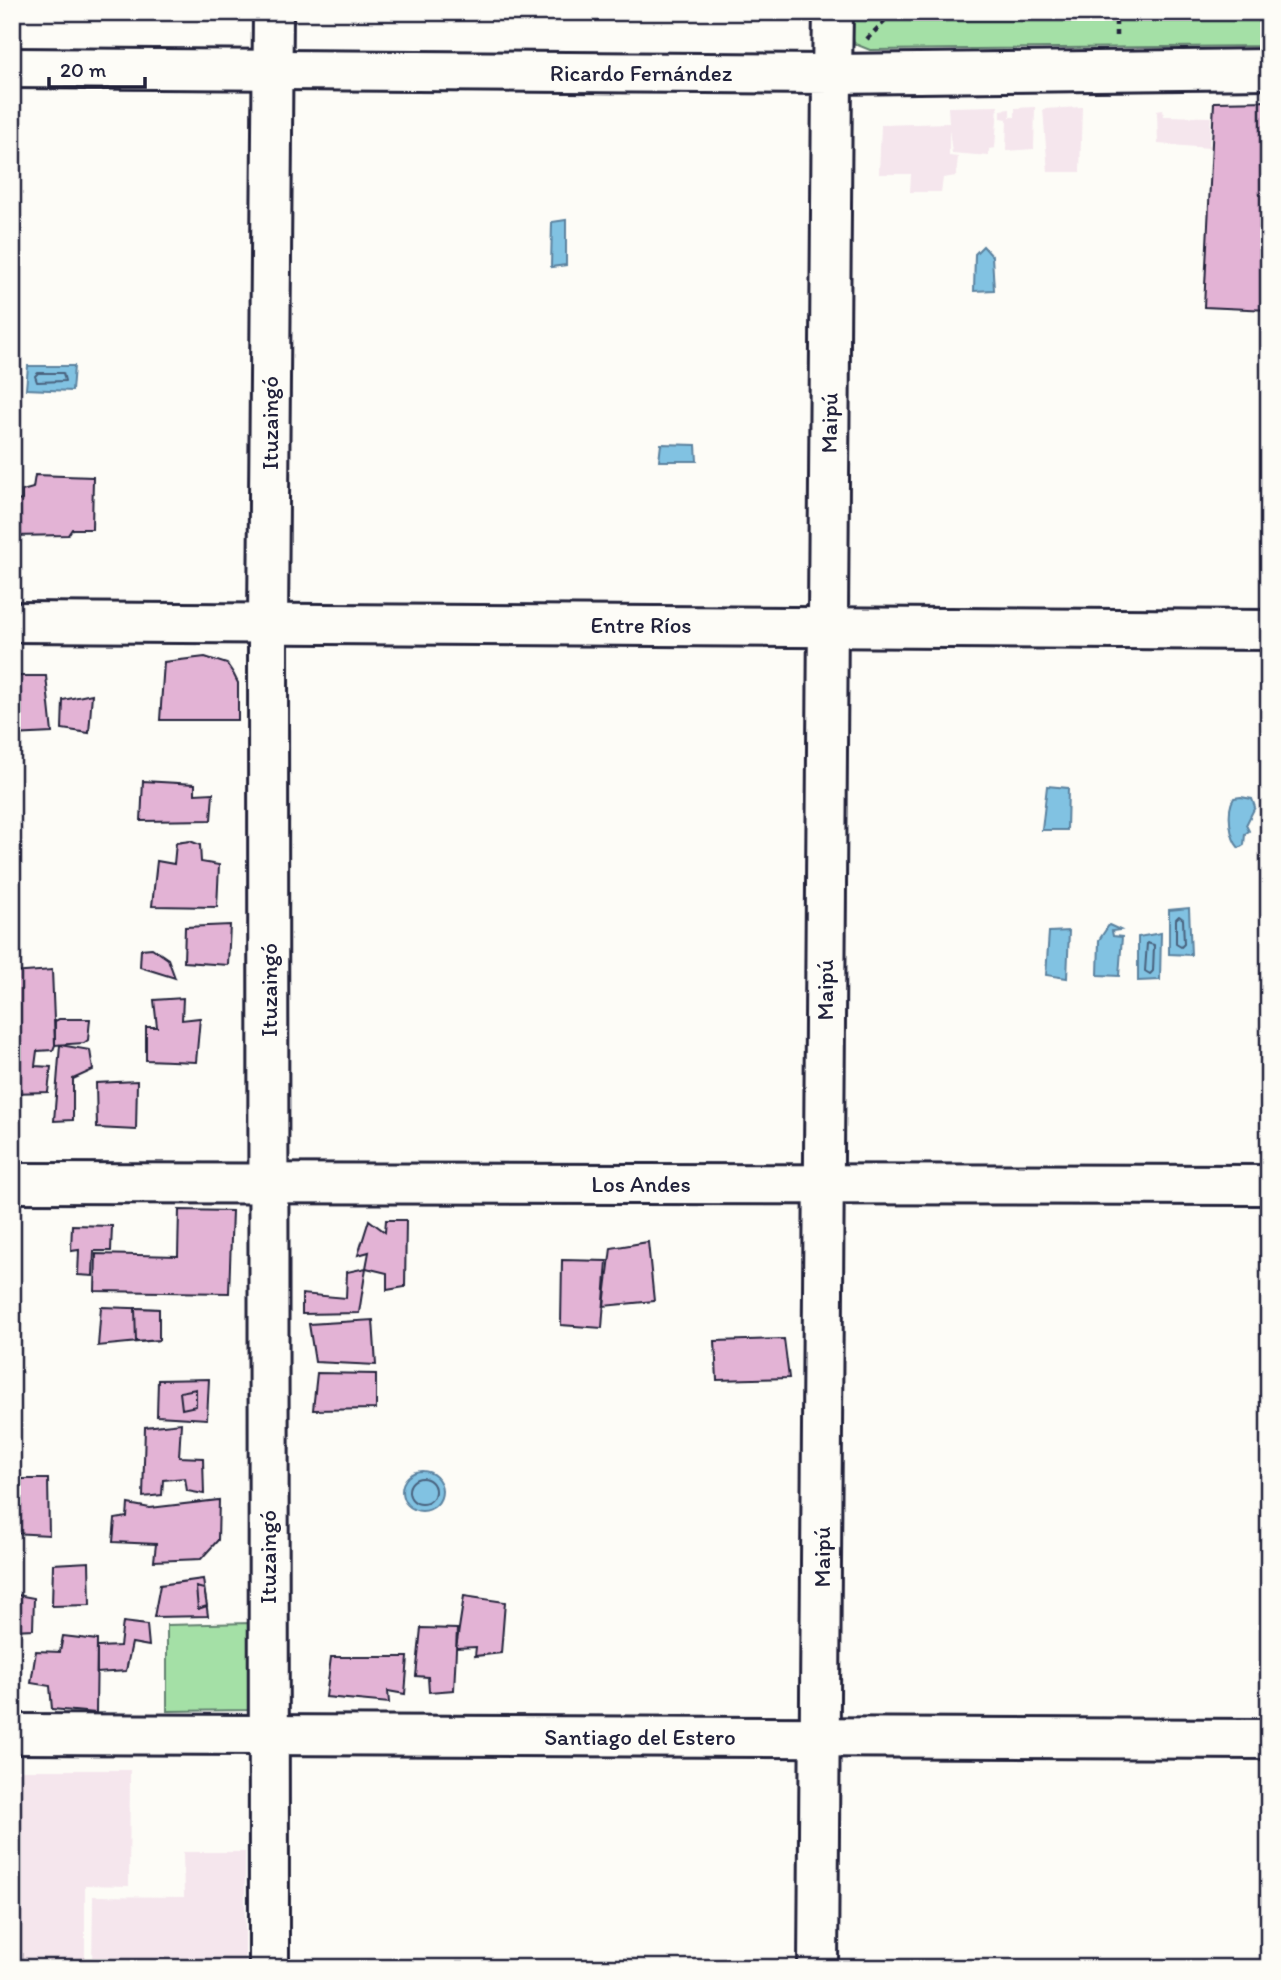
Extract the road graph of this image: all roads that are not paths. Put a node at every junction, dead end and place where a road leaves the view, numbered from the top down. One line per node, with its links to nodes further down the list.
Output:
1 (273, 12): 5 (street, Ituzaingó)
2 (833, 12): 6 (street, Maipú)
3 (12, 68): 5 (street, Ricardo Fernández)
4 (1269, 69): 6 (street, Ricardo Fernández)
5 (273, 71): 6 (street, Ricardo Fernández); 8 (street, Ituzaingó)
6 (832, 74): 9 (street, Maipú)
7 (12, 622): 8 (street, Entre Ríos)
8 (268, 622): 9 (street, Entre Ríos); 13 (street, Ituzaingó)
9 (827, 626): 10 (street, Entre Ríos); 12 (street, Maipú)
10 (1269, 630)
11 (12, 1183): 13 (street, Los Andes)
12 (824, 1183): 13 (street, Los Andes); 14 (street, Los Andes); 17 (street, Maipú)
13 (270, 1185): 16 (street, Ituzaingó)
14 (1269, 1185)
15 (12, 1734): 16 (street, Santiago del Estero)
16 (267, 1737): 17 (street, Santiago del Estero); 19 (street, Ituzaingó)
17 (821, 1737): 18 (street, Santiago del Estero); 20 (street, Maipú)
18 (1269, 1740)
19 (269, 1968)
20 (818, 1968)

